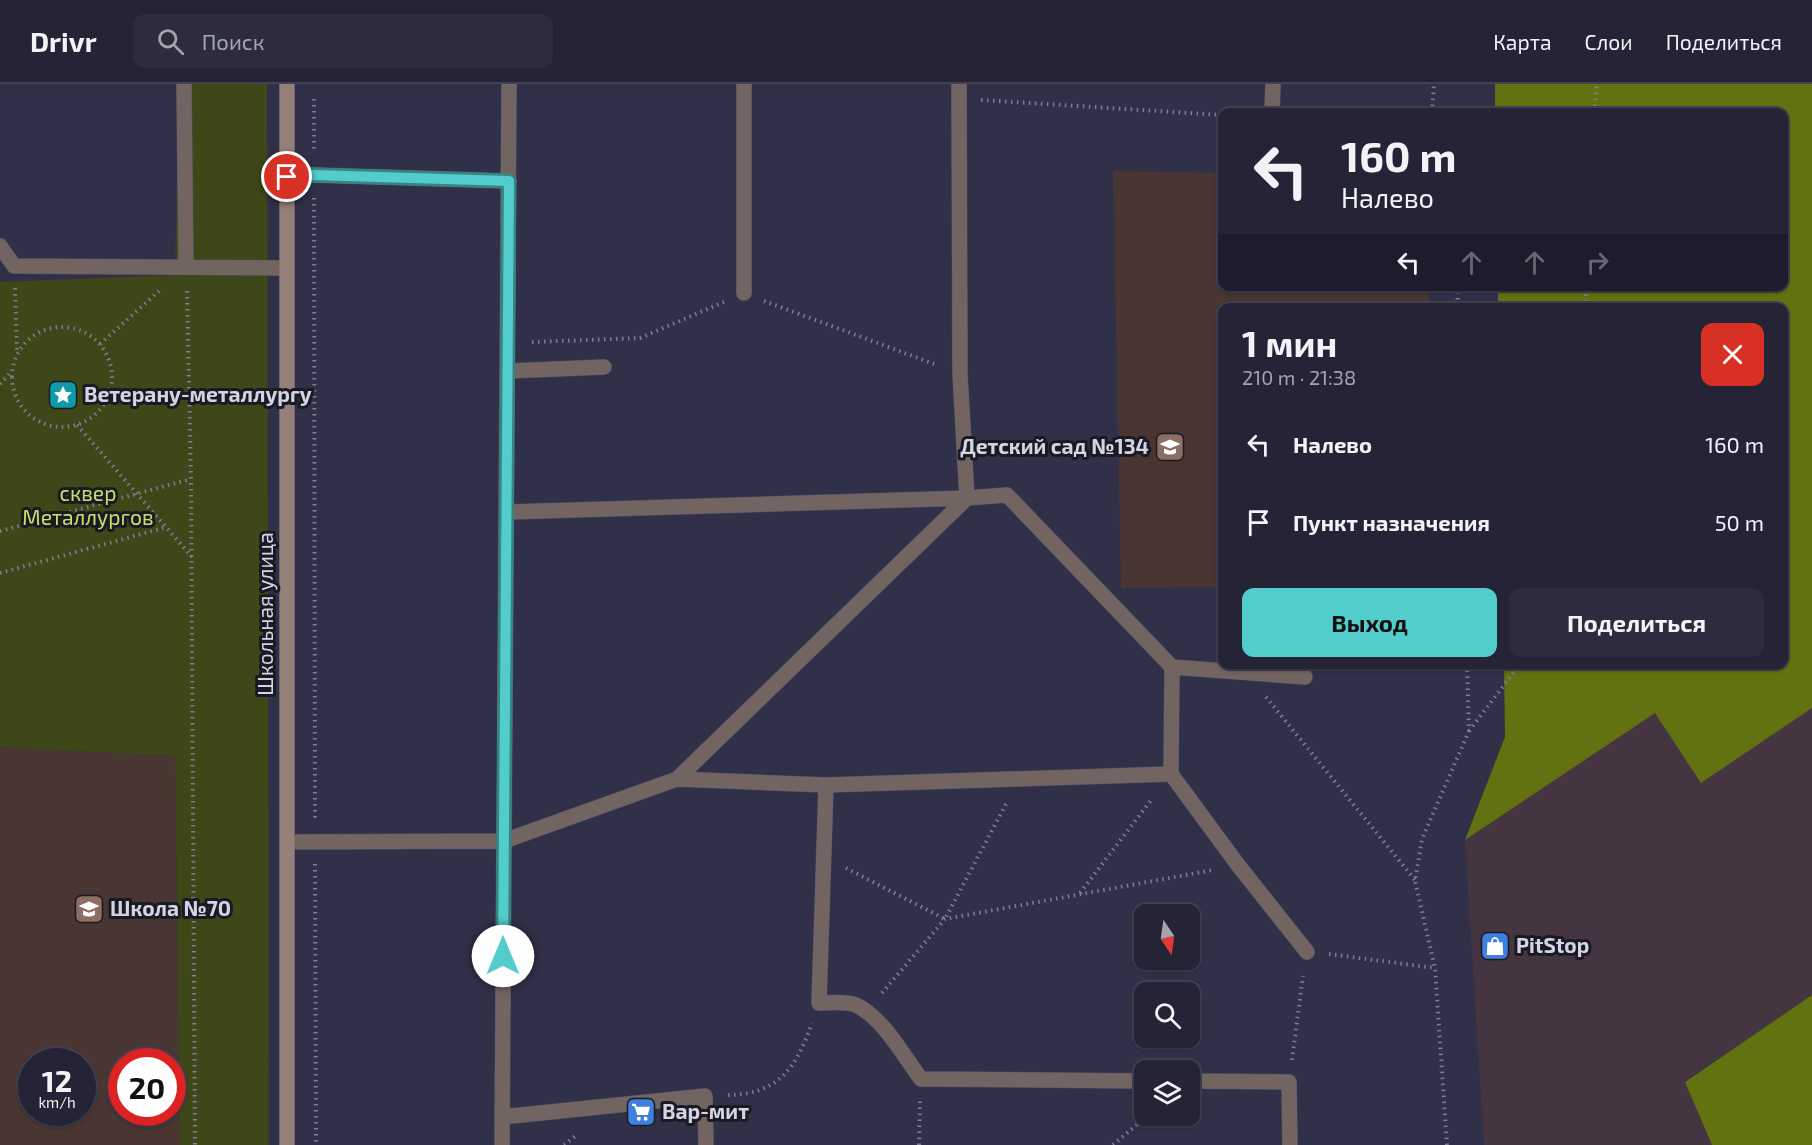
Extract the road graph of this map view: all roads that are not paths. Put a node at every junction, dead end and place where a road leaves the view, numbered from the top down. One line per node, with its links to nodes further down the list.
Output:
1 (184, 84): 11 (lane)
2 (287, 84): 8 (main road, Школьная улица)
3 (509, 84): 9 (lane)
4 (744, 84): 13 (lane)
5 (1273, 84): 7 (lane)
6 (959, 91): 16 (lane)
7 (1272, 108)
8 (287, 177): 9 (lane); 12 (main road, Школьная улица)
9 (509, 181): 15 (lane)
10 (0, 246): 11 (lane)
11 (186, 267): 12 (lane)
12 (287, 268): 24 (main road, Школьная улица)
13 (744, 293)
14 (604, 367): 15 (lane)
15 (508, 370): 17 (lane)
16 (967, 498): 17 (lane); 18 (lane); 21 (lane)
17 (507, 512): 23 (lane)
18 (1172, 667): 19 (lane); 20 (lane)
19 (1305, 677)
20 (1171, 774): 22 (lane); 25 (lane)
21 (677, 779): 22 (lane); 23 (lane)
22 (826, 785): 26 (lane)
23 (504, 841): 24 (lane); 28 (lane)
24 (287, 842): 29 (main road, Школьная улица)
25 (1307, 952)
26 (1134, 1081)
27 (1200, 1082): 32 (lane)
28 (502, 1117): 30 (lane); 31 (lane)
29 (287, 1145)
30 (502, 1145)
31 (706, 1145)
32 (1290, 1145)

